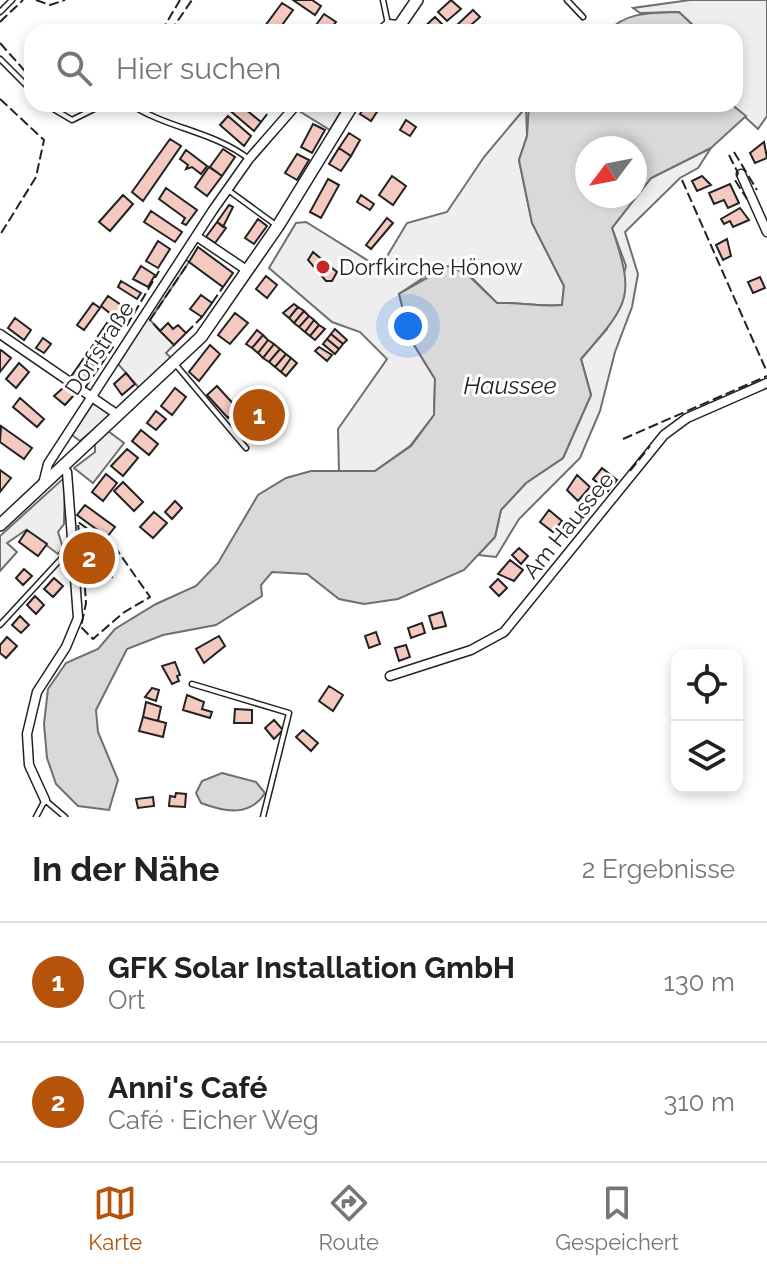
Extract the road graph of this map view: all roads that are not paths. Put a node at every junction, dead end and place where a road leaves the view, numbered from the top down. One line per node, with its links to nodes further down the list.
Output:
1 (12, 0): 5 (lane)
2 (383, 0): 7 (lane)
3 (417, 0): 8 (main road)
4 (567, 0): 6 (lane)
5 (0, 12)
6 (583, 17)
7 (393, 24)
8 (397, 24)
9 (0, 59): 10 (lane)
10 (24, 83)
11 (58, 112): 12 (lane)
12 (88, 112)
13 (146, 112): 16 (lane)
14 (290, 112): 16 (street, Dorfstraße)
15 (348, 112): 19 (main road, Dorfstraße)
16 (249, 159): 18 (street, Dorfstraße)
17 (741, 174): 20 (street)
18 (227, 190): 19 (lane); 21 (street, Dorfstraße)
19 (278, 226): 22 (main road, Dorfstraße)
20 (767, 232)
21 (196, 236): 22 (street); 26 (street, Dorfstraße)
22 (248, 271): 24 (main road, Dorfstraße)
23 (0, 334): 26 (street)
24 (174, 363): 27 (main road, Dorfstraße); 28 (lane)
25 (767, 383): 34 (street, Am Haussee)
26 (90, 398): 27 (street); 30 (street, Dorfstraße)
27 (118, 415): 29 (main road, Dorfstraße)
28 (246, 448)
29 (63, 468): 30 (main road, Dorfstraße); 32 (street)
30 (42, 486): 31 (main road, Dorfstraße)
31 (0, 525)
32 (71, 548): 33 (lane); 36 (street)
33 (0, 625)
34 (390, 676)
35 (192, 684): 39 (lane)
36 (45, 800): 37 (lane); 38 (lane)
37 (36, 817)
38 (65, 817)
39 (263, 817)

